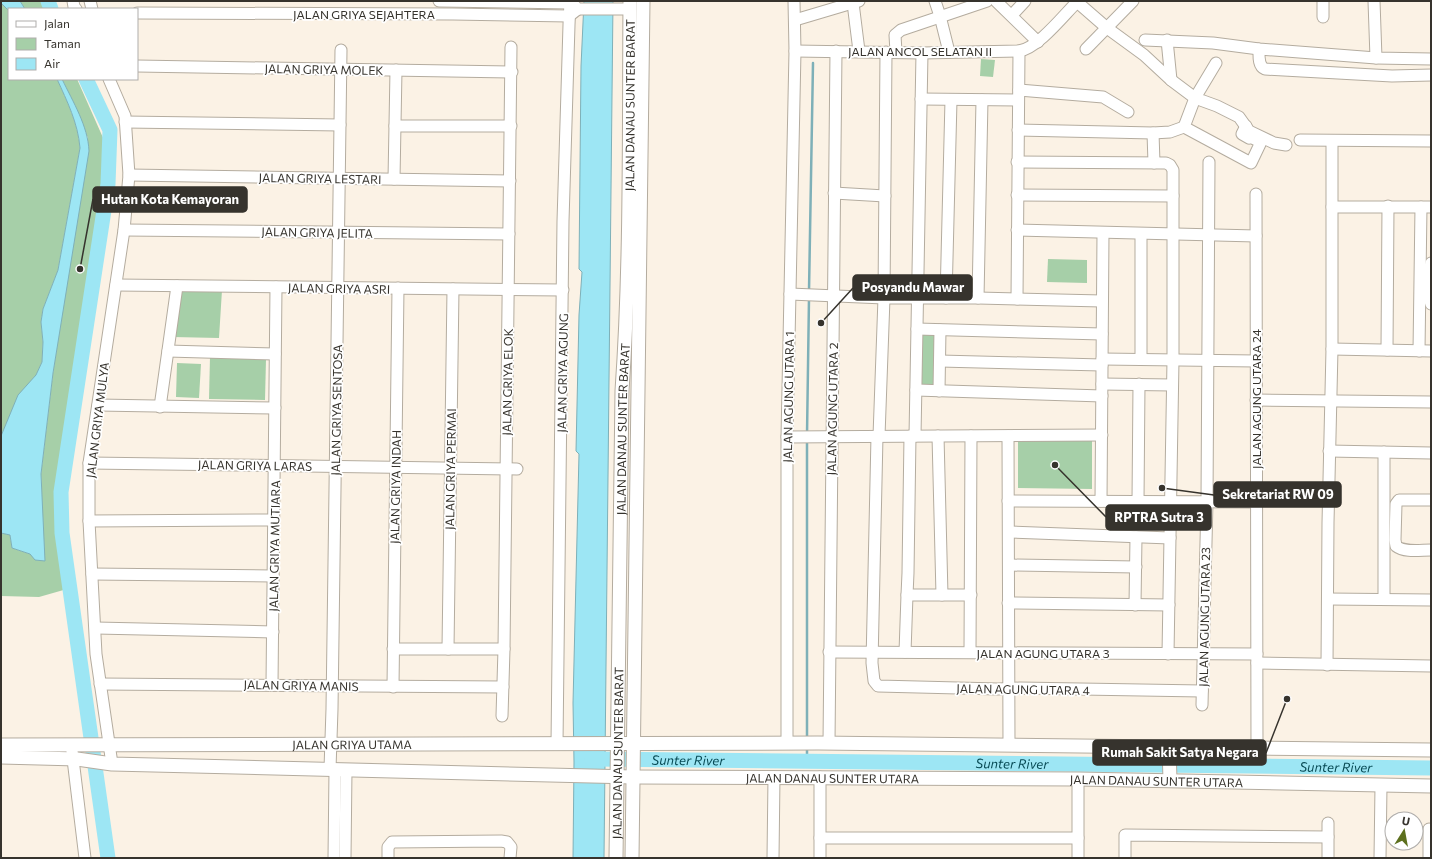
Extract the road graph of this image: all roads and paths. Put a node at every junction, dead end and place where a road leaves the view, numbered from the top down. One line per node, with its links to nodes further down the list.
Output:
1 (439, 1): 2 (street, JALAN GRIYA SEJAHTERA)
2 (453, 1): 14 (street, JALAN GRIYA SEJAHTERA); 17 (street)
3 (643, 1): 78 (main road, JALAN DANAU SUNTER BARAT)
4 (794, 1): 22 (street)
5 (935, 1): 20 (street)
6 (987, 1): 20 (street)
7 (996, 1): 18 (street)
8 (1025, 1): 18 (street)
9 (1076, 1): 23 (street, JALAN ANCOL SELATAN II); 26 (street, JALAN ANCOL SELATAN II)
10 (1133, 1): 23 (street)
11 (1323, 1): 21 (street)
12 (1374, 1): 38 (street)
13 (856, 2): 22 (street); 33 (street)
14 (575, 5): 15 (street, JALAN GRIYA SEJAHTERA); 19 (street, JALAN GRIYA AGUNG)
15 (626, 6): 78 (main road, JALAN DANAU SUNTER BARAT)
16 (138, 14): 17 (street, JALAN GRIYA SEJAHTERA)
17 (453, 14): 19 (street, JALAN GRIYA SEJAHTERA)
18 (1012, 15): 26 (street)
19 (569, 16): 99 (street, JALAN GRIYA AGUNG)
20 (940, 16): 35 (street); 36 (street)
21 (1323, 17)
22 (795, 20): 31 (street)
23 (1107, 28): 28 (street); 47 (street, JALAN ANCOL SELATAN II)
24 (1145, 40): 25 (street)
25 (1167, 40): 29 (street); 47 (street)
26 (1038, 42): 34 (street, JALAN ANCOL SELATAN II)
27 (511, 47): 44 (street, JALAN GRIYA ELOK)
28 (1086, 49)
29 (1259, 49): 38 (street); 45 (street)
30 (341, 50): 42 (street, JALAN GRIYA SENTOSA)
31 (795, 51): 32 (street, JALAN ANCOL SELATAN II); 100 (street, JALAN AGUNG UTARA 1)
32 (836, 51): 33 (street, JALAN ANCOL SELATAN II); 73 (street, JALAN AGUNG UTARA 2)
33 (859, 51): 35 (street, JALAN ANCOL SELATAN II)
34 (1019, 51): 36 (street, JALAN ANCOL SELATAN II); 48 (street)
35 (891, 52): 37 (street, JALAN ANCOL SELATAN II); 76 (street)
36 (949, 52): 37 (street, JALAN ANCOL SELATAN II)
37 (922, 53): 50 (street)
38 (1376, 58): 39 (street)
39 (1431, 59)
40 (1216, 63): 49 (street)
41 (138, 66): 42 (street, JALAN GRIYA MOLEK)
42 (341, 69): 43 (street, JALAN GRIYA MOLEK); 55 (street, JALAN GRIYA SENTOSA)
43 (396, 70): 44 (street, JALAN GRIYA MOLEK); 56 (street)
44 (512, 72): 57 (street, JALAN GRIYA ELOK)
45 (1431, 75)
46 (109, 80): 54 (street, JALAN GRIYA MULYA)
47 (1170, 80): 49 (street, JALAN ANCOL SELATAN II)
48 (1018, 95): 52 (street); 53 (street); 60 (street)
49 (1195, 98): 58 (street, JALAN ANCOL SELATAN II); 59 (street)
50 (921, 100): 51 (street); 105 (street)
51 (951, 100): 52 (street); 103 (street)
52 (982, 100): 104 (street)
53 (1128, 112)
54 (125, 122): 55 (street); 69 (street, JALAN GRIYA MULYA)
55 (340, 125): 70 (street, JALAN GRIYA SENTOSA)
56 (395, 126): 57 (street); 71 (street)
57 (511, 126): 72 (street, JALAN GRIYA ELOK)
58 (1246, 126): 59 (street); 65 (street, JALAN ANCOL SELATAN II)
59 (1184, 127): 61 (street)
60 (1018, 130): 61 (street); 66 (street)
61 (1153, 133): 68 (street)
62 (1300, 140): 63 (street)
63 (1332, 141): 64 (street); 80 (street)
64 (1431, 141)
65 (1286, 145)
66 (1017, 162): 68 (street); 75 (street)
67 (1209, 162): 89 (street, JALAN AGUNG UTARA 23)
68 (1154, 163): 77 (street)
69 (129, 175): 70 (street, JALAN GRIYA LESTARI); 82 (street, JALAN GRIYA MULYA)
70 (339, 178): 71 (street, JALAN GRIYA LESTARI); 84 (street, JALAN GRIYA SENTOSA)
71 (394, 179): 72 (street, JALAN GRIYA LESTARI)
72 (510, 181): 86 (street, JALAN GRIYA ELOK)
73 (834, 193): 76 (street); 101 (street, JALAN AGUNG UTARA 2)
74 (1256, 194): 90 (street, JALAN AGUNG UTARA 24)
75 (1017, 195): 77 (street); 83 (street)
76 (885, 196): 102 (street)
77 (1173, 196): 88 (street)
78 (634, 204): 164 (main road, JALAN DANAU SUNTER BARAT); 165 (main road, JALAN DANAU SUNTER BARAT)
79 (1388, 206): 80 (street); 81 (street); 113 (street)
80 (1332, 207): 112 (street)
81 (1426, 207): 115 (street)
82 (124, 230): 84 (street, JALAN GRIYA JELITA); 92 (street, JALAN GRIYA MULYA)
83 (1017, 230): 85 (street); 106 (street)
84 (339, 232): 86 (street, JALAN GRIYA JELITA); 95 (street, JALAN GRIYA SENTOSA)
85 (1103, 233): 87 (street); 107 (street)
86 (509, 234): 98 (street, JALAN GRIYA ELOK)
87 (1141, 234): 88 (street); 118 (street)
88 (1173, 234): 89 (street); 119 (street)
89 (1208, 235): 90 (street); 120 (street, JALAN AGUNG UTARA 23)
90 (1256, 236): 121 (street, JALAN AGUNG UTARA 24)
91 (1431, 263): 108 (street)
92 (116, 285): 93 (street, JALAN GRIYA ASRI); 133 (street, JALAN GRIYA MULYA)
93 (176, 286): 94 (street, JALAN GRIYA ASRI); 114 (street)
94 (276, 287): 95 (street, JALAN GRIYA ASRI); 117 (street, JALAN GRIYA MUTIARA)
95 (338, 288): 96 (street, JALAN GRIYA ASRI); 149 (street, JALAN GRIYA SENTOSA)
96 (398, 288): 97 (street, JALAN GRIYA ASRI); 150 (street, JALAN GRIYA INDAH)
97 (453, 289): 98 (street, JALAN GRIYA ASRI); 151 (street, JALAN GRIYA PERMAI)
98 (508, 290): 99 (street, JALAN GRIYA ASRI); 152 (street, JALAN GRIYA ELOK)
99 (563, 290): 209 (street, JALAN GRIYA AGUNG)
100 (794, 294): 101 (street); 143 (street, JALAN AGUNG UTARA 1)
101 (833, 296): 102 (street); 136 (street, JALAN AGUNG UTARA 2)
102 (884, 298): 105 (street); 137 (street)
103 (946, 298): 104 (street); 105 (street)
104 (978, 298): 106 (street)
105 (918, 299): 109 (street)
106 (1017, 299): 107 (street)
107 (1102, 301): 111 (street)
108 (1431, 304)
109 (917, 329): 110 (street); 127 (street)
110 (940, 330): 111 (street); 122 (street)
111 (1102, 334): 123 (street)
112 (1332, 349): 113 (street); 131 (street)
113 (1387, 350): 115 (street)
114 (168, 351): 117 (street); 134 (street)
115 (1419, 351): 116 (street)
116 (1431, 351)
117 (275, 354): 135 (street, JALAN GRIYA MUTIARA)
118 (1141, 360): 119 (street); 123 (street)
119 (1173, 360): 120 (street); 126 (street)
120 (1207, 360): 121 (street); 159 (street, JALAN AGUNG UTARA 23)
121 (1256, 360): 130 (street, JALAN AGUNG UTARA 24)
122 (940, 361): 123 (street); 128 (street)
123 (1102, 362): 124 (street)
124 (1102, 384): 125 (street); 129 (street)
125 (1138, 384): 126 (street); 157 (street)
126 (1172, 385): 158 (street)
127 (916, 390): 128 (street); 138 (street)
128 (939, 391): 129 (street)
129 (1102, 396): 142 (street)
130 (1256, 400): 131 (street); 160 (street, JALAN AGUNG UTARA 24)
131 (1331, 401): 132 (street); 144 (street)
132 (1431, 402)
133 (98, 405): 134 (street); 147 (street, JALAN GRIYA MULYA)
134 (160, 407): 135 (street)
135 (275, 408): 148 (street, JALAN GRIYA MUTIARA)
136 (832, 436): 137 (street); 143 (street); 187 (street, JALAN AGUNG UTARA 2)
137 (878, 436): 138 (street); 188 (street)
138 (913, 436): 139 (street); 173 (street)
139 (938, 436): 140 (street); 174 (street)
140 (971, 436): 141 (street); 175 (street)
141 (1008, 436): 142 (street); 155 (street)
142 (1102, 436): 156 (street)
143 (787, 437): 206 (street, JALAN AGUNG UTARA 1)
144 (1329, 450): 145 (street); 176 (street)
145 (1384, 452): 146 (street); 177 (street)
146 (1431, 453)
147 (89, 463): 148 (street, JALAN GRIYA LARAS); 162 (street, JALAN GRIYA MULYA)
148 (274, 465): 149 (street, JALAN GRIYA LARAS); 161 (street, JALAN GRIYA MUTIARA)
149 (336, 466): 150 (street, JALAN GRIYA LARAS); 199 (street, JALAN GRIYA SENTOSA)
150 (395, 467): 151 (street, JALAN GRIYA LARAS); 184 (street, JALAN GRIYA INDAH)
151 (450, 468): 152 (street, JALAN GRIYA LARAS); 185 (street, JALAN GRIYA PERMAI)
152 (505, 468): 153 (street, JALAN GRIYA LARAS); 186 (street, JALAN GRIYA ELOK)
153 (517, 469)
154 (1431, 500): 168 (street)
155 (1008, 501): 156 (street); 163 (street)
156 (1101, 501): 157 (street)
157 (1138, 501): 158 (street)
158 (1170, 502): 159 (street); 167 (street)
159 (1207, 502): 160 (street); 193 (street, JALAN AGUNG UTARA 23)
160 (1256, 502): 194 (street, JALAN AGUNG UTARA 24)
161 (274, 520): 162 (street); 172 (street, JALAN GRIYA MUTIARA)
162 (89, 521): 171 (street, JALAN GRIYA MULYA)
163 (1009, 532): 166 (street); 169 (street)
164 (620, 537): 165 (main road); 214 (main road, JALAN DANAU SUNTER BARAT)
165 (636, 537): 215 (main road, JALAN DANAU SUNTER BARAT)
166 (1136, 537): 167 (street); 170 (street)
167 (1170, 538): 181 (street)
168 (1431, 550)
169 (1009, 565): 170 (street); 179 (street)
170 (1136, 566): 180 (street)
171 (92, 574): 172 (street); 182 (street, JALAN GRIYA MULYA)
172 (273, 576): 183 (street, JALAN GRIYA MUTIARA)
173 (906, 594): 174 (street); 189 (street)
174 (942, 595): 175 (street)
175 (970, 595): 190 (street)
176 (1328, 599): 177 (street); 195 (street)
177 (1384, 599): 178 (street)
178 (1431, 600)
179 (1008, 603): 180 (street); 191 (street)
180 (1135, 605): 181 (street)
181 (1169, 605): 192 (street)
182 (96, 628): 183 (street); 197 (street, JALAN GRIYA MULYA)
183 (273, 632): 198 (street, JALAN GRIYA MUTIARA)
184 (393, 649): 185 (street); 200 (street, JALAN GRIYA INDAH)
185 (448, 649): 186 (street)
186 (504, 649): 201 (street, JALAN GRIYA ELOK)
187 (829, 652): 188 (street, JALAN AGUNG UTARA 3); 207 (street, JALAN AGUNG UTARA 2)
188 (873, 652): 189 (street, JALAN AGUNG UTARA 3); 202 (street, JALAN AGUNG UTARA 4)
189 (905, 652): 190 (street, JALAN AGUNG UTARA 3)
190 (970, 652): 191 (street, JALAN AGUNG UTARA 3)
191 (1009, 652): 192 (street, JALAN AGUNG UTARA 3); 202 (street)
192 (1168, 654): 193 (street, JALAN AGUNG UTARA 3)
193 (1203, 654): 194 (street, JALAN AGUNG UTARA 3); 203 (street, JALAN AGUNG UTARA 23)
194 (1257, 658): 195 (street, JALAN AGUNG UTARA 3); 216 (street, JALAN AGUNG UTARA 24)
195 (1327, 664): 196 (street, JALAN AGUNG UTARA 3)
196 (1431, 666)
197 (100, 684): 198 (street, JALAN GRIYA MANIS); 212 (street, JALAN GRIYA MULYA)
198 (272, 685): 199 (street, JALAN GRIYA MANIS)
199 (333, 686): 200 (street, JALAN GRIYA MANIS); 208 (street, JALAN GRIYA SENTOSA)
200 (392, 687): 201 (street, JALAN GRIYA MANIS)
201 (503, 687): 205 (street, JALAN GRIYA ELOK)
202 (1009, 689): 203 (street, JALAN AGUNG UTARA 4); 213 (street)
203 (1202, 691): 204 (street, JALAN AGUNG UTARA 23)
204 (1202, 705)
205 (502, 716)
206 (791, 743): 207 (main road); 215 (main road)
207 (824, 743): 213 (main road)
208 (331, 744): 209 (main road, JALAN GRIYA UTAMA); 212 (main road, JALAN GRIYA UTAMA); 222 (street, JALAN GRIYA SENTOSA)
209 (562, 744): 214 (main road, JALAN GRIYA UTAMA)
210 (1, 745): 211 (main road, JALAN GRIYA UTAMA)
211 (73, 745): 212 (main road, JALAN GRIYA UTAMA); 220 (street)
212 (107, 745): 221 (street, JALAN GRIYA MULYA)
213 (1009, 745): 217 (main road)
214 (614, 746): 215 (main road, JALAN GRIYA UTAMA); 224 (main road, JALAN DANAU SUNTER BARAT)
215 (634, 747): 223 (main road, JALAN DANAU SUNTER BARAT)
216 (1257, 748): 217 (main road); 218 (main road)
217 (1169, 750): 227 (main road)
218 (1431, 750)
219 (1, 757): 220 (main road, JALAN GRIYA UTAMA)
220 (75, 759): 221 (main road, JALAN GRIYA UTAMA); 236 (street)
221 (108, 763): 222 (main road, JALAN GRIYA UTAMA)
222 (337, 770): 224 (main road, JALAN GRIYA UTAMA); 237 (street); 238 (street)
223 (633, 772): 224 (main road, JALAN DANAU SUNTER UTARA); 225 (main road, JALAN DANAU SUNTER UTARA); 242 (main road, JALAN DANAU SUNTER BARAT)
224 (615, 773): 241 (main road, JALAN DANAU SUNTER BARAT)
225 (774, 777): 226 (main road, JALAN DANAU SUNTER UTARA); 243 (street)
226 (818, 777): 228 (main road, JALAN DANAU SUNTER UTARA); 234 (street)
227 (1170, 778): 228 (main road, JALAN DANAU SUNTER UTARA); 229 (main road, JALAN DANAU SUNTER UTARA)
228 (1078, 779): 235 (street)
229 (1381, 786): 230 (main road, JALAN DANAU SUNTER UTARA); 248 (street)
230 (1431, 786)
231 (1328, 823): 233 (street)
232 (1429, 829): 249 (street)
233 (1328, 837): 246 (street); 247 (street)
234 (820, 838): 235 (street); 244 (street)
235 (1078, 838): 245 (street)
236 (85, 858)
237 (334, 858)
238 (345, 858)
239 (388, 858): 240 (street)
240 (510, 858)
241 (616, 858)
242 (632, 858)
243 (773, 858)
244 (820, 858)
245 (1078, 858)
246 (1125, 858)
247 (1328, 858)
248 (1380, 858)
249 (1429, 858)

